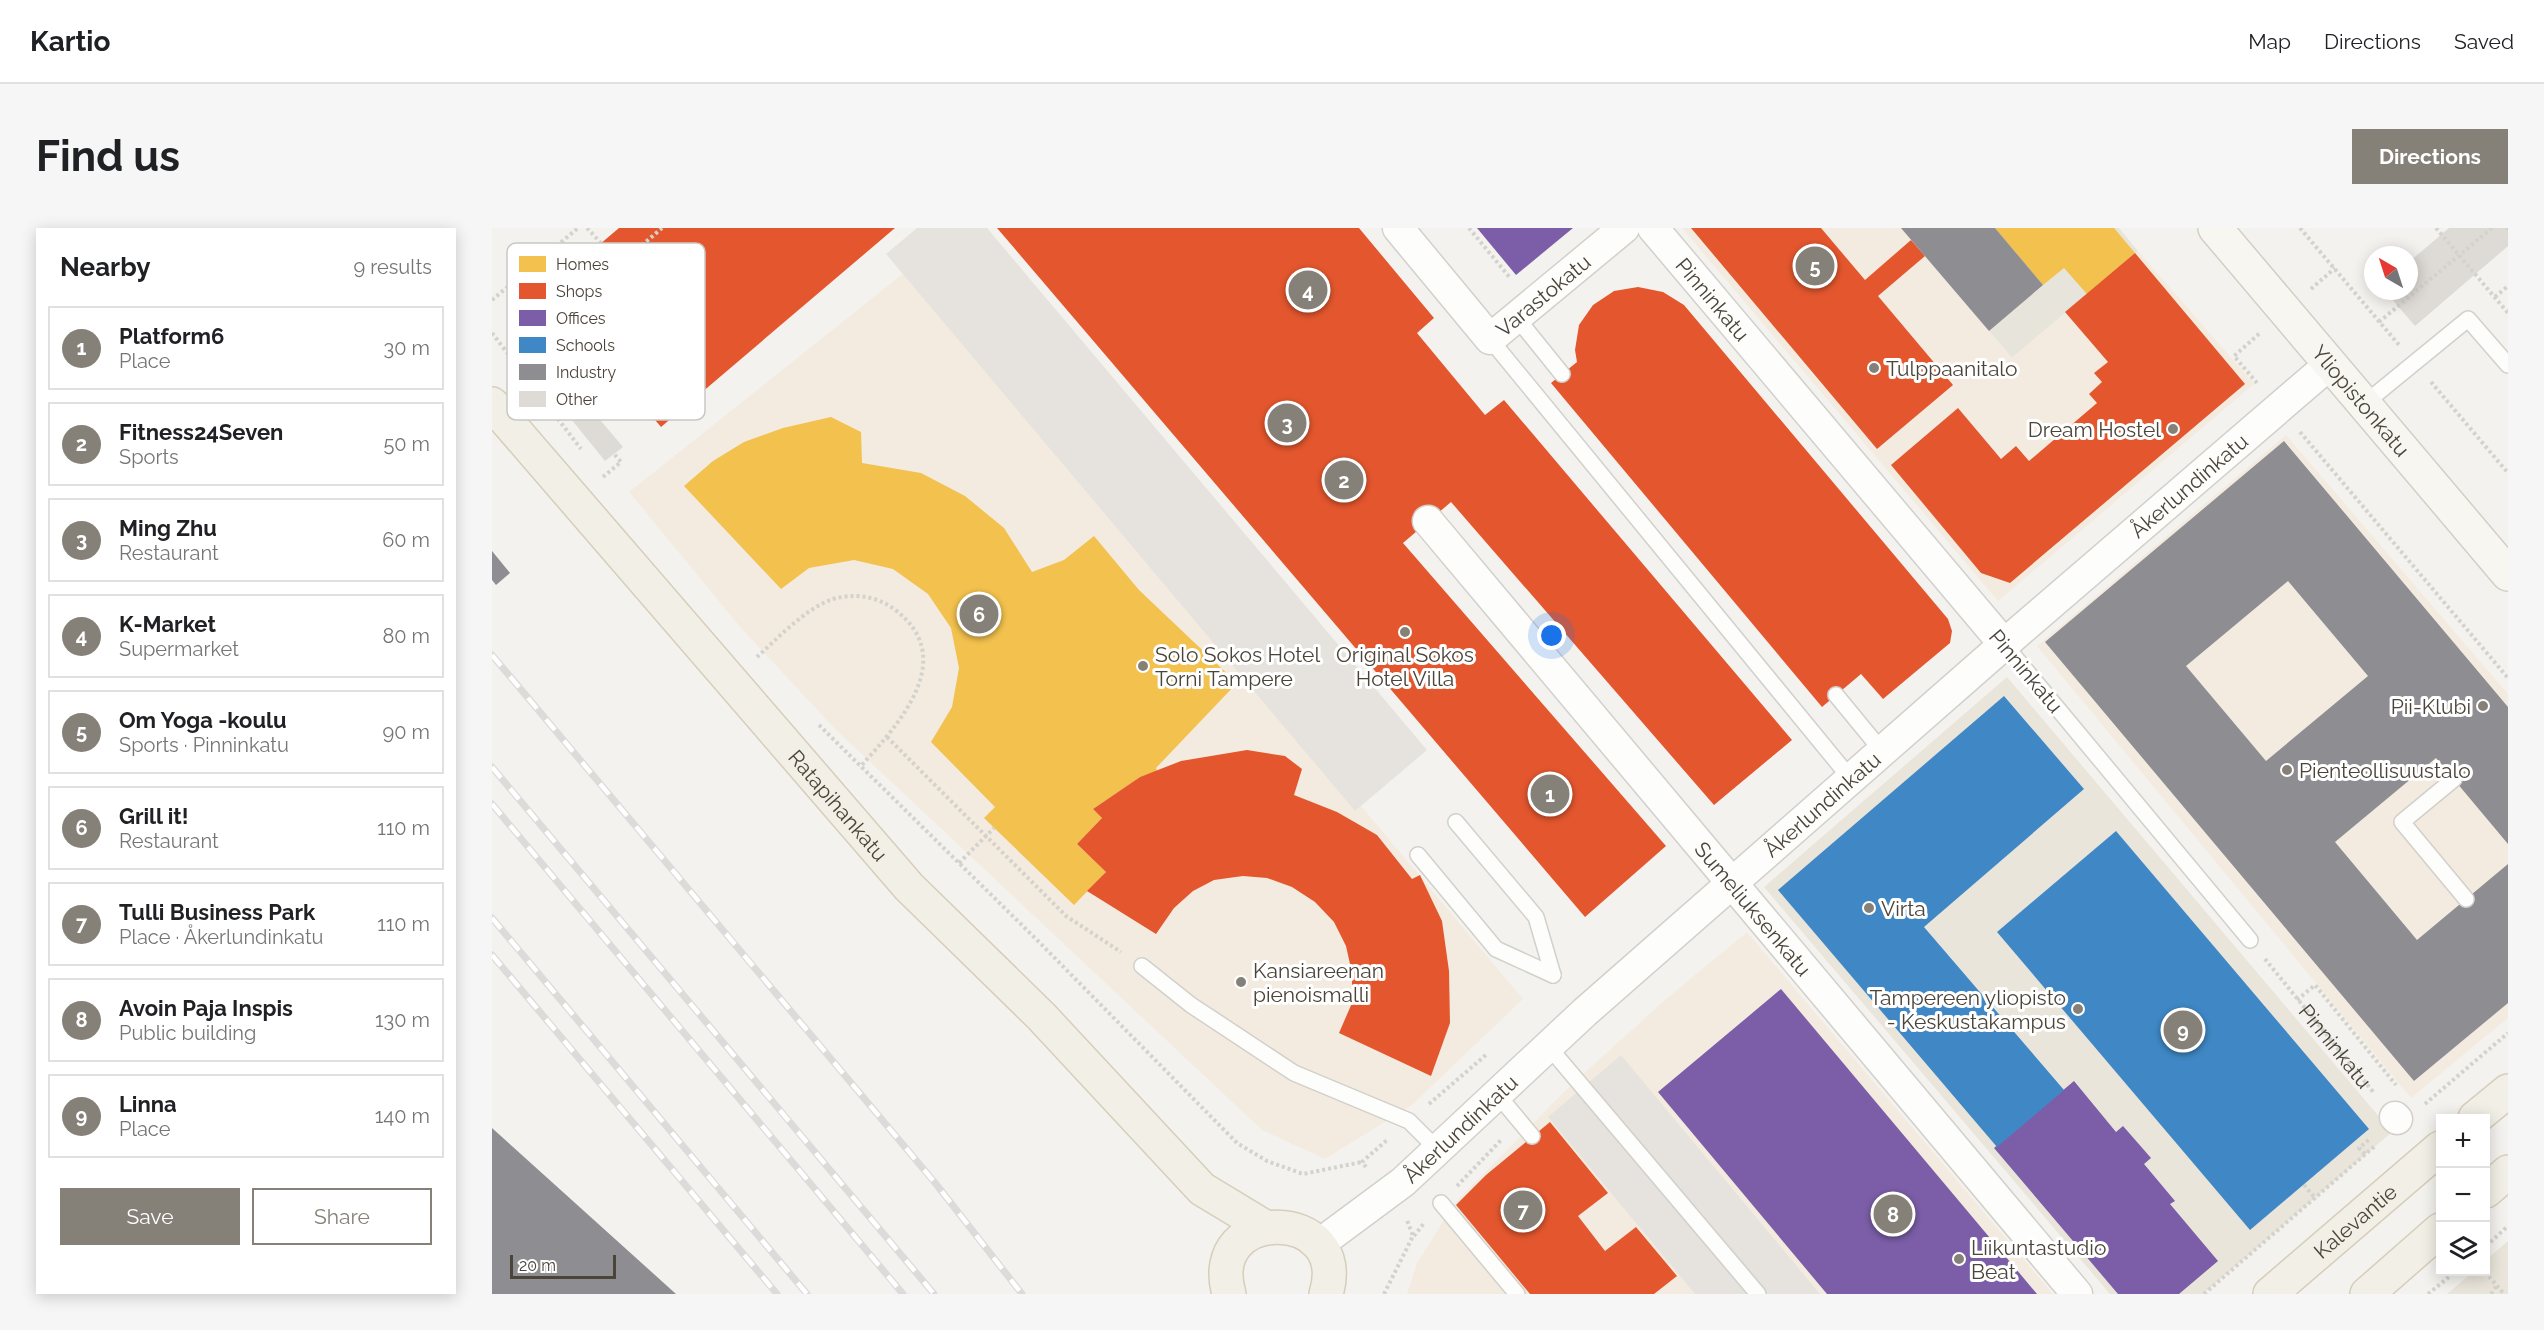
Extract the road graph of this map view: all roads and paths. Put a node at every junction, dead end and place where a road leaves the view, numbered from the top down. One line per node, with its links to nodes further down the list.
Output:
1 (578, 228): 11 (path)
2 (588, 228): 12 (path)
3 (662, 228): 13 (path)
4 (1398, 228): 24 (street)
5 (1469, 228): 15 (path)
6 (1624, 228): 21 (street, Varastokatu)
7 (1653, 228): 40 (street, Pinninkatu)
8 (2215, 228): 26 (main road, Yliopistonkatu)
9 (2436, 228): 14 (path)
10 (2492, 228): 14 (path)
11 (560, 243)
12 (601, 243)
13 (645, 243)
14 (2459, 255): 18 (path); 22 (path)
15 (1514, 282)
16 (2508, 286): 18 (path)
17 (507, 287): 19 (path)
18 (2495, 297): 20 (path)
19 (492, 300)
20 (2508, 313)
21 (1516, 317): 24 (street, Varastokatu); 28 (lane)
22 (2379, 322)
23 (492, 333): 25 (path)
24 (1490, 339): 48 (lane)
25 (507, 353)
26 (2330, 364): 30 (main road, Yliopistonkatu); 31 (street, Åkerlundinkatu)
27 (2508, 364): 30 (lane)
28 (1562, 374)
29 (492, 404): 74 (main road, Ratapihankatu)
30 (2364, 404): 39 (main road, Yliopistonkatu)
31 (2280, 408): 40 (street, Åkerlundinkatu); 42 (path)
32 (558, 420): 33 (path)
33 (582, 451)
34 (614, 454): 36 (path)
35 (596, 468): 36 (path)
36 (603, 477): 37 (path)
37 (607, 483)
38 (1428, 521): 55 (street, Sumeliuksenkatu)
39 (2508, 574)
40 (2004, 644): 46 (street, Åkerlundinkatu); 57 (lane, Pinninkatu)
41 (761, 667): 45 (path)
42 (2508, 678)
43 (1836, 695): 46 (lane)
44 (813, 719): 47 (path)
45 (887, 737): 47 (path); 52 (path)
46 (1882, 752): 48 (street, Åkerlundinkatu)
47 (860, 767): 54 (path)
48 (1851, 779): 55 (street, Åkerlundinkatu)
49 (2454, 779): 56 (lane)
50 (1456, 822): 53 (lane)
51 (994, 828): 52 (path)
52 (985, 837): 54 (path); 58 (path)
53 (1418, 855)
54 (959, 863): 70 (path)
55 (1732, 883): 61 (street, Åkerlundinkatu); 92 (street, Sumeliuksenkatu)
56 (2466, 899)
57 (2250, 940): 59 (path, Pinninkatu)
58 (1142, 966): 68 (lane)
59 (2297, 1000): 62 (path); 66 (path, Pinninkatu)
60 (2508, 1033): 66 (path)
61 (1548, 1046): 64 (street, Åkerlundinkatu); 91 (lane)
62 (2386, 1073)
63 (2508, 1091): 65 (main road)
64 (1497, 1094): 67 (lane); 68 (street, Åkerlundinkatu)
65 (2481, 1114)
66 (2398, 1122): 76 (path)
67 (1532, 1136)
68 (1438, 1150): 75 (street, Åkerlundinkatu)
69 (2436, 1151): 94 (main road, Kalevantie)
70 (1362, 1162)
71 (2508, 1172): 73 (main road)
72 (2304, 1185): 76 (path)
73 (2490, 1188)
74 (1202, 1189): 79 (main road, Ratapihankatu); 83 (main road, Ratapihankatu)
75 (1388, 1195): 82 (street, Åkerlundinkatu); 89 (path)
76 (2316, 1199): 93 (path)
77 (1441, 1203): 90 (lane)
78 (2508, 1226): 81 (path)
79 (1265, 1227): 82 (main road); 83 (main road)
80 (2436, 1234): 95 (main road)
81 (2490, 1242)
82 (1318, 1245): 88 (main road)
83 (1232, 1254): 87 (main road)
84 (2450, 1276): 96 (path)
85 (2489, 1276): 86 (path)
86 (2497, 1285): 97 (path); 98 (path)
87 (1229, 1294)
88 (1326, 1294)
89 (1384, 1294)
90 (1517, 1294)
91 (1758, 1294)
92 (2077, 1294)
93 (2204, 1294)
94 (2270, 1294)
95 (2367, 1294)
96 (2428, 1294)
97 (2491, 1294)
98 (2504, 1294)

